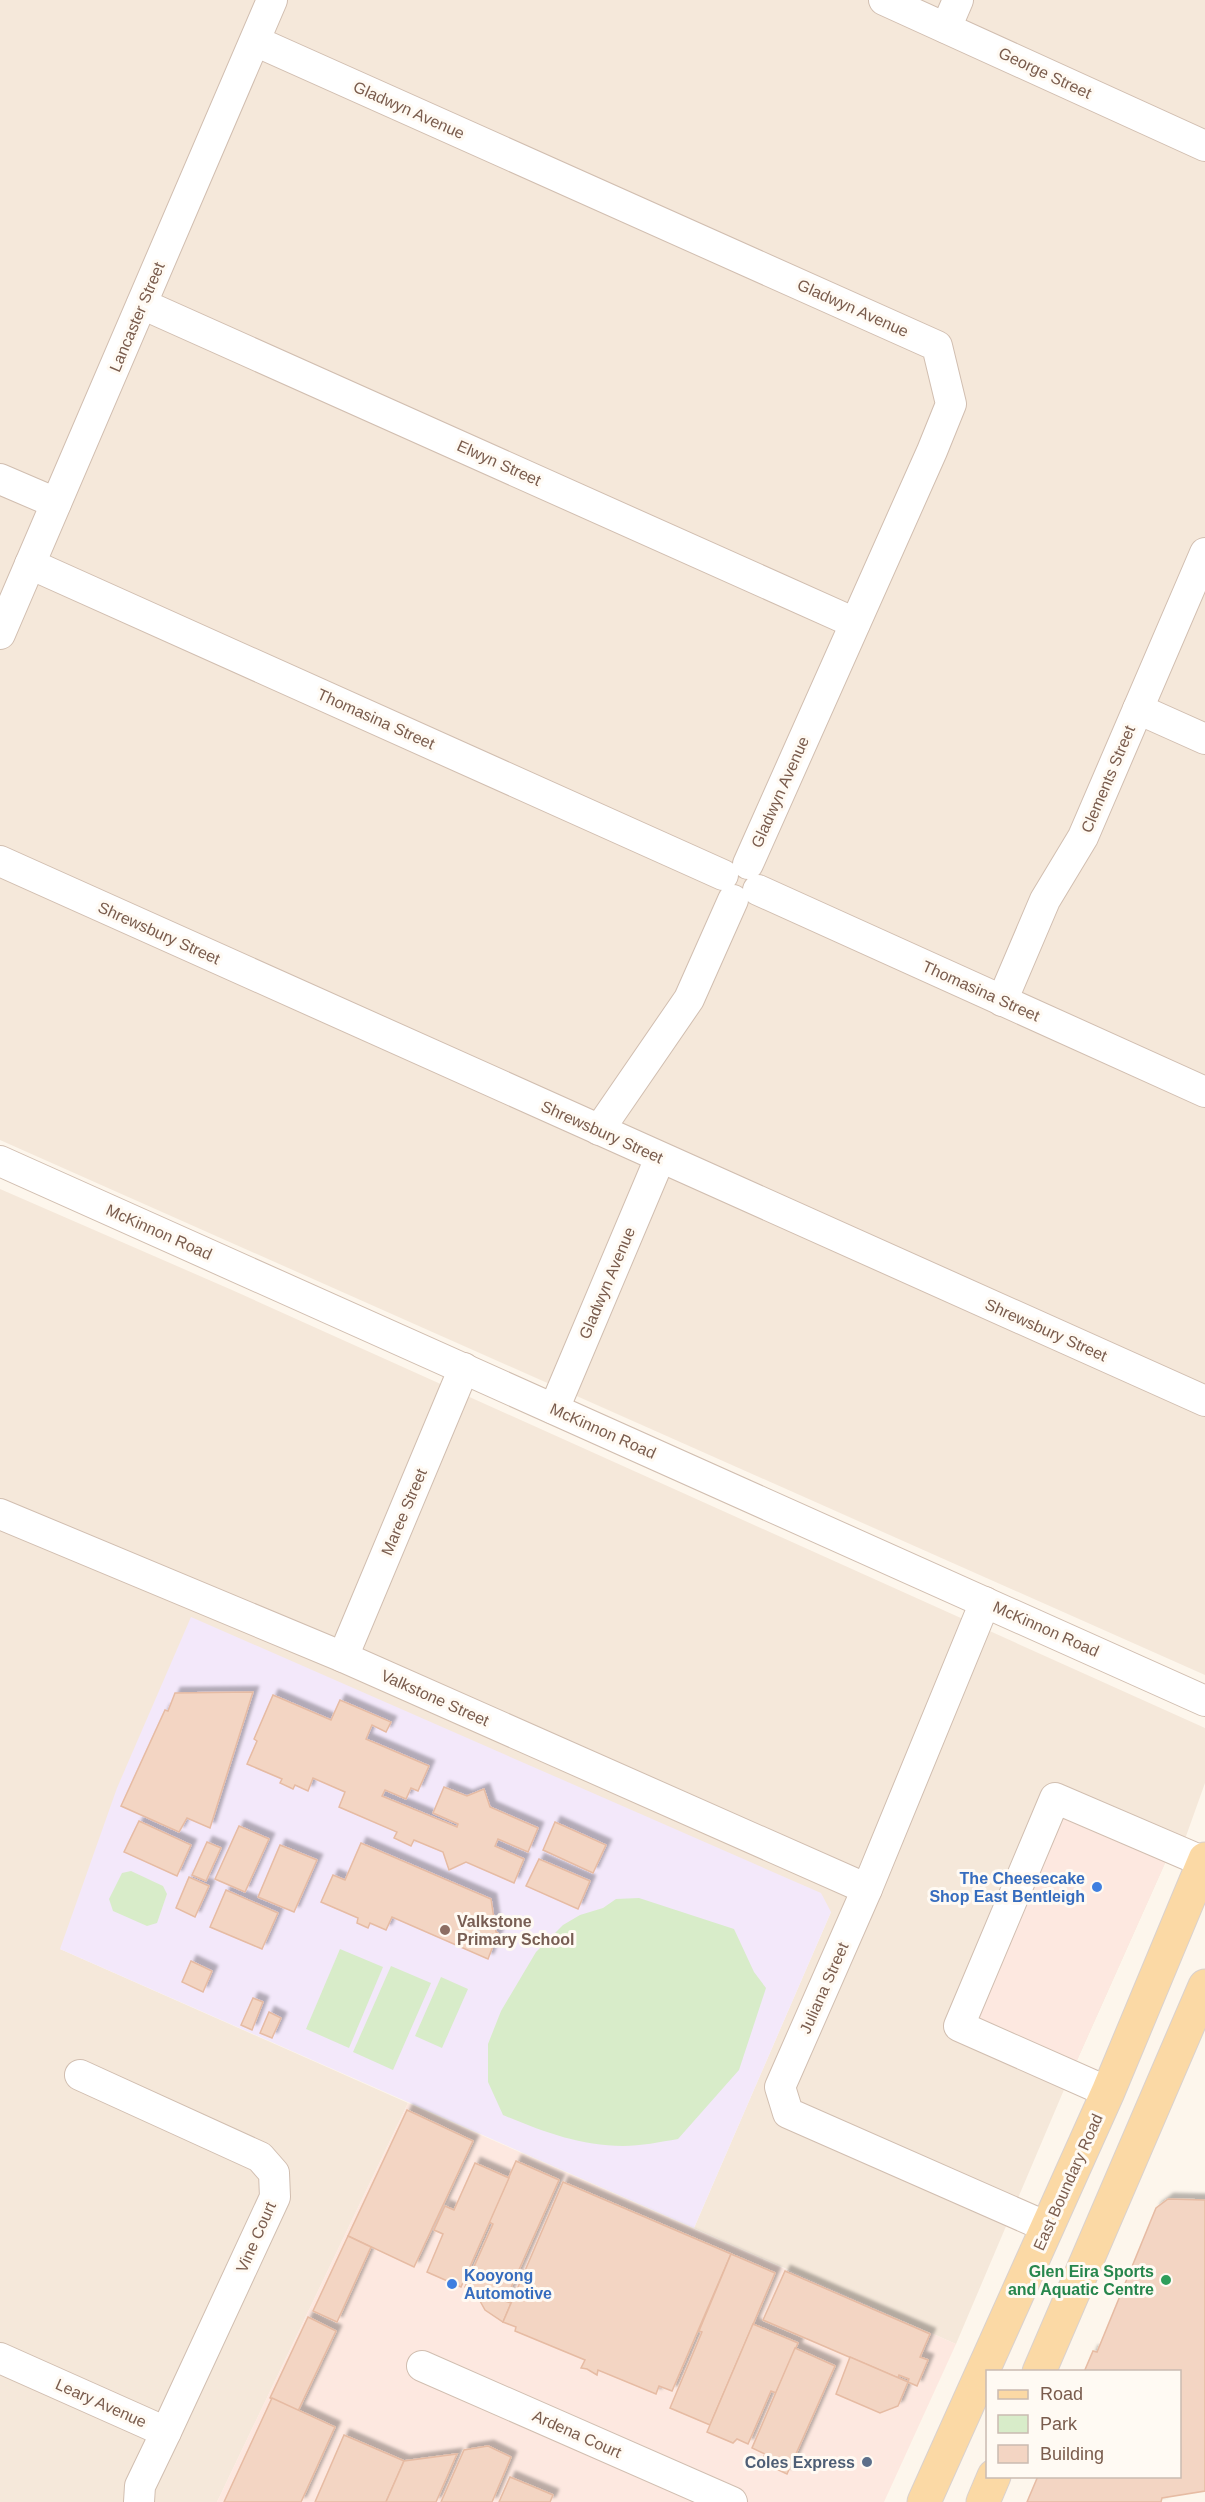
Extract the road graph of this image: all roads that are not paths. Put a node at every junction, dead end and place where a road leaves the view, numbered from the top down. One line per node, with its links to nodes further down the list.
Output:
1 (273, 0): 5 (street, Lancaster Street)
2 (884, 0): 4 (street, George Street)
3 (958, 0): 4 (street)
4 (946, 28): 6 (street, George Street)
5 (255, 41): 7 (street, Lancaster Street); 12 (street, Gladwyn Avenue)
6 (1205, 146)
7 (142, 304): 9 (street, Lancaster Street); 12 (street, Elwyn Street)
8 (0, 479): 9 (street)
9 (56, 503): 11 (street, Lancaster Street)
10 (1205, 553): 14 (street, Clements Street)
11 (30, 564): 13 (street, Lancaster Street); 17 (street, Thomasina Street)
12 (855, 623): 17 (street, Gladwyn Avenue)
13 (0, 634)
14 (1138, 709): 15 (street); 18 (street, Clements Street)
15 (1205, 739)
16 (0, 861): 20 (street, Shrewsbury Street)
17 (740, 882): 18 (street, Thomasina Street); 20 (street, Gladwyn Avenue)
18 (1002, 1000): 19 (street, Thomasina Street)
19 (1205, 1092)
20 (599, 1130): 21 (street, Shrewsbury Street)
21 (660, 1158): 24 (street, Shrewsbury Street); 25 (street, Gladwyn Avenue)
22 (0, 1161): 23 (street, McKinnon Road)
23 (464, 1368): 25 (street, McKinnon Road); 28 (street, Maree Street)
24 (1205, 1401)
25 (554, 1409): 27 (street, McKinnon Road)
26 (0, 1514): 28 (street, Valkstone Street)
27 (985, 1602): 29 (street, McKinnon Road); 31 (street, Juliana Street)
28 (343, 1657): 31 (street, Valkstone Street)
29 (1205, 1701)
30 (1204, 1860): 34 (main road, East Boundary Road); 34 (street)
31 (867, 1889): 35 (street, Juliana Street)
32 (1205, 1986): 38 (main road)
33 (80, 2075): 39 (street, Vine Court)
34 (1108, 2092): 35 (main road, East Boundary Road)
35 (1047, 2227): 43 (main road, East Boundary Road)
36 (0, 2358): 39 (street, Leary Avenue)
37 (422, 2366): 42 (street, Ardena Court)
38 (1040, 2370)
39 (166, 2432): 41 (street, Leary Avenue)
40 (993, 2478): 44 (main road)
41 (139, 2502)
42 (732, 2502)
43 (924, 2502)
44 (982, 2502)

